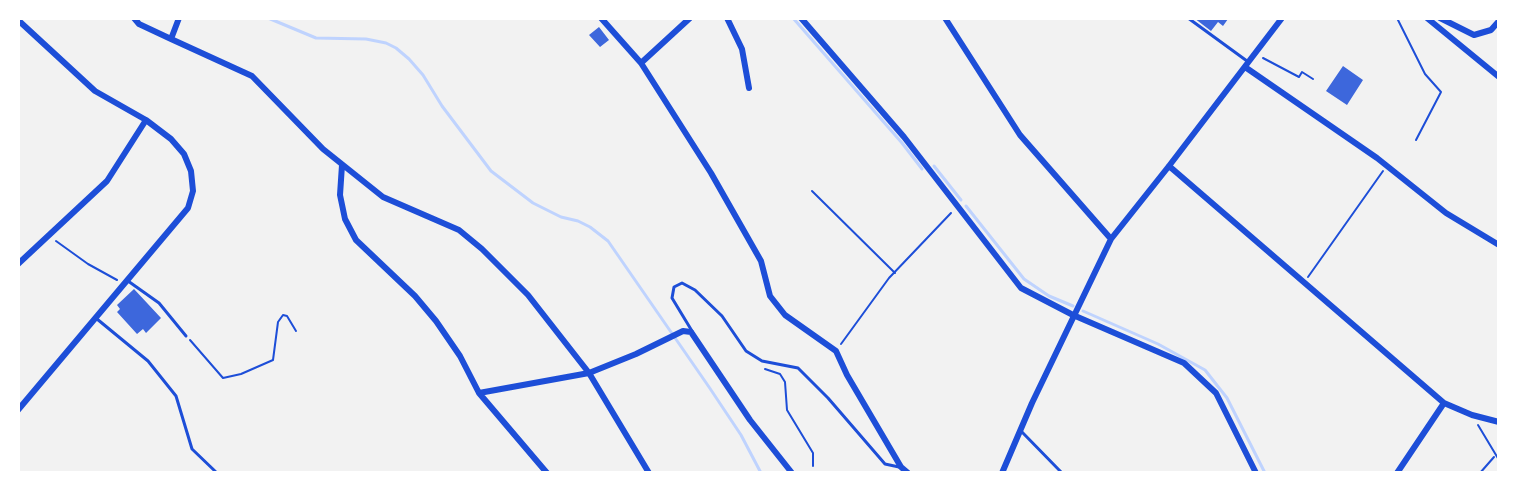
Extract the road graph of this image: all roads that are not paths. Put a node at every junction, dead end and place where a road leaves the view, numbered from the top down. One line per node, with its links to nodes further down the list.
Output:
1 (134, 18): 14 (street)
2 (179, 18): 14 (street)
3 (601, 18): 15 (street)
4 (690, 18): 15 (street)
5 (727, 18): 18 (street)
6 (801, 18): 26 (street)
7 (945, 18): 22 (street)
8 (1188, 18): 16 (lane)
9 (1282, 18): 16 (street)
10 (1427, 18): 17 (street)
11 (1440, 18): 13 (street)
12 (18, 20): 19 (street)
13 (1499, 21)
14 (171, 39): 20 (street)
15 (641, 63): 36 (street)
16 (1247, 64): 21 (street); 23 (street)
17 (1499, 77)
18 (749, 87)
19 (146, 120): 24 (street); 25 (street)
20 (342, 165): 30 (street); 31 (street)
21 (1169, 166): 22 (street); 32 (street)
22 (1111, 239): 26 (street)
23 (1499, 245)
24 (18, 264)
25 (127, 283): 27 (street); 28 (lane)
26 (1073, 315): 35 (street); 44 (street)
27 (97, 319): 33 (street); 37 (lane)
28 (186, 336)
29 (702, 348): 30 (street); 36 (lane); 40 (street)
30 (589, 373): 31 (street); 39 (street)
31 (479, 393): 38 (street)
32 (1444, 403): 34 (street); 45 (street)
33 (18, 410)
34 (1499, 422)
35 (1021, 430): 42 (street); 43 (lane)
36 (901, 467): 41 (street)
37 (217, 473)
38 (547, 473)
39 (650, 473)
40 (792, 473)
41 (908, 473)
42 (1002, 473)
43 (1062, 473)
44 (1256, 473)
45 (1397, 473)

